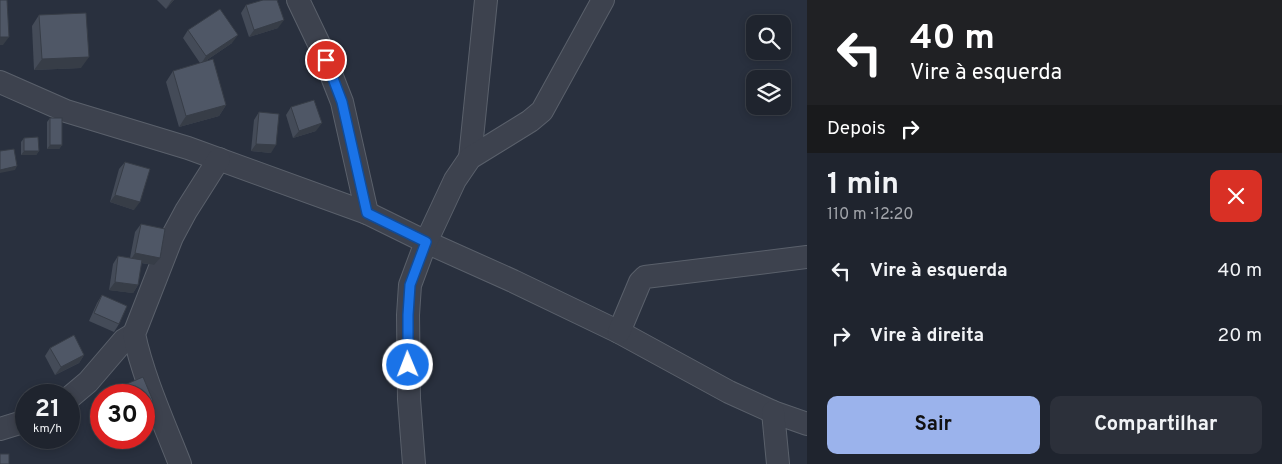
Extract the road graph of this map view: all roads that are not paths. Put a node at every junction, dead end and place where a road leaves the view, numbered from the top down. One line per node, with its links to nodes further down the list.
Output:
1 (298, 0): 7 (street)
2 (486, 0): 5 (street)
3 (603, 0): 5 (street)
4 (0, 82): 6 (street)
5 (470, 158): 8 (street)
6 (219, 159): 7 (street); 11 (street)
7 (367, 213): 8 (street)
8 (426, 242): 10 (street); 18 (street)
9 (807, 257): 10 (street)
10 (619, 332): 13 (street)
11 (134, 334): 12 (street); 17 (street)
12 (80, 389)
13 (773, 412): 15 (street); 19 (street)
14 (15, 424): 16 (street)
15 (807, 424)
16 (0, 429)
17 (180, 464)
18 (414, 464)
19 (778, 464)

